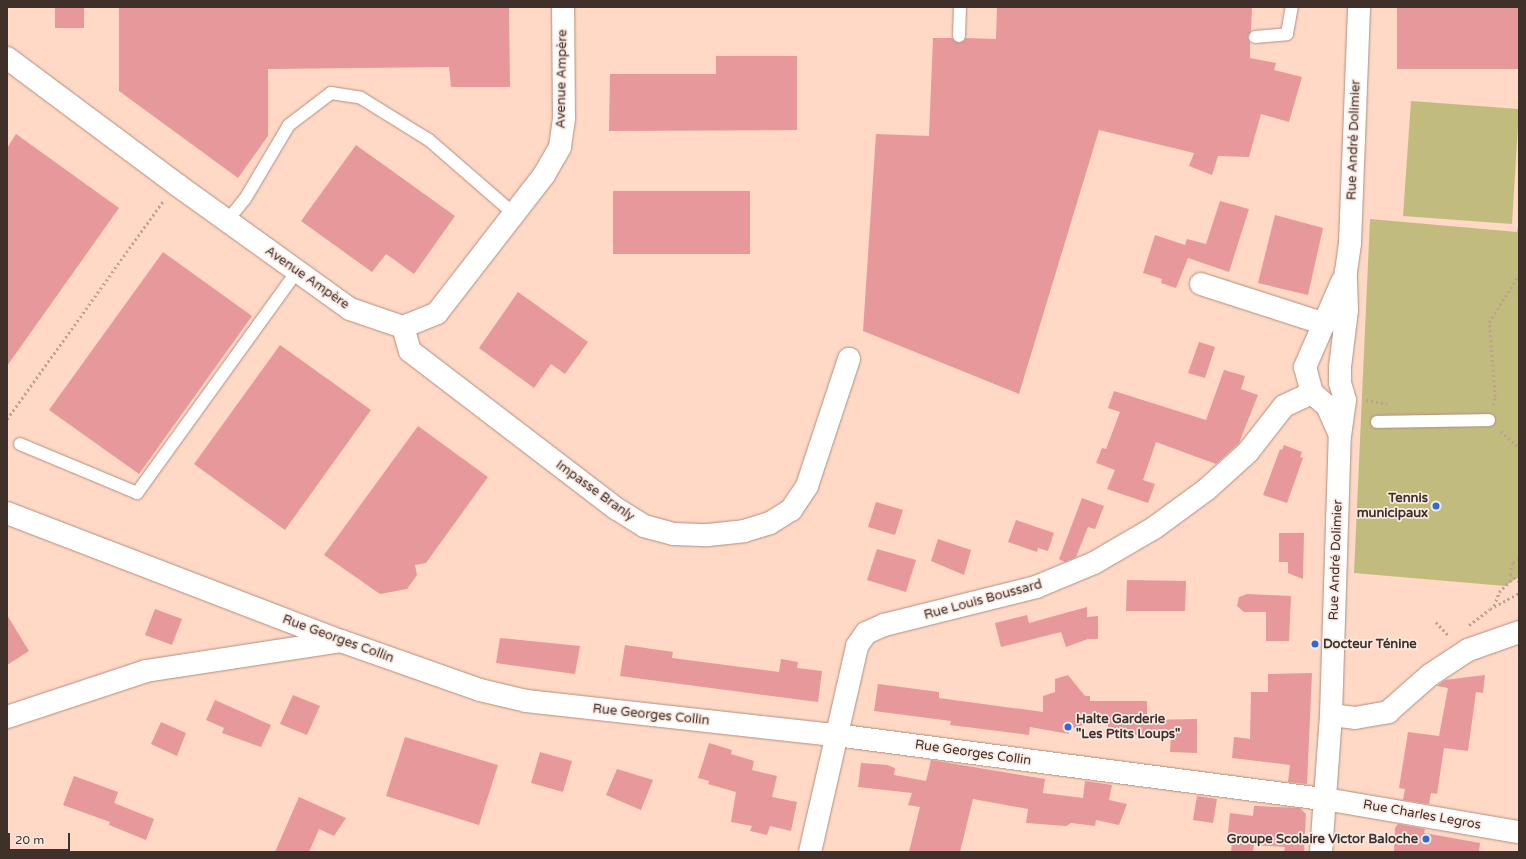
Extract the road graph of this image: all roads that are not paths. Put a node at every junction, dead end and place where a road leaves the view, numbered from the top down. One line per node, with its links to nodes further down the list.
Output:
1 (563, 7): 8 (street, Avenue Ampère)
2 (960, 7): 5 (lane)
3 (1292, 7): 6 (lane)
4 (1359, 7): 11 (street, Rue André Dolimier)
5 (959, 36)
6 (1255, 37)
7 (7, 58): 9 (street, Avenue Ampère)
8 (514, 214): 9 (lane); 14 (street, Avenue Ampère)
9 (228, 221): 10 (street, Avenue Ampère)
10 (297, 271): 14 (street, Avenue Ampère); 21 (lane)
11 (1346, 272): 13 (street, Rue André Dolimier); 15 (street, Rue André Dolimier)
12 (1201, 284): 13 (street)
13 (1326, 324): 15 (street); 17 (street, Rue André Dolimier)
14 (403, 327): 16 (street, Impasse Branly)
15 (1342, 344): 20 (street, Rue André Dolimier)
16 (849, 359)
17 (1312, 393): 20 (street, Rue André Dolimier); 27 (street, Rue Louis Boussard)
18 (1489, 420): 19 (lane)
19 (1377, 422)
20 (1340, 436): 25 (street, Rue André Dolimier)
21 (20, 444)
22 (7, 513): 24 (street, Rue Georges Collin)
23 (1519, 632): 25 (street)
24 (340, 641): 26 (street); 27 (street, Rue Georges Collin)
25 (1331, 715): 28 (street, Rue André Dolimier)
26 (7, 717)
27 (836, 735): 28 (street, Rue Georges Collin); 30 (street, Rue Louis Boussard)
28 (1324, 799): 29 (street, Rue Charles Legros); 31 (street, Rue André Dolimier)
29 (1519, 832)
30 (810, 852)
31 (1321, 852)

